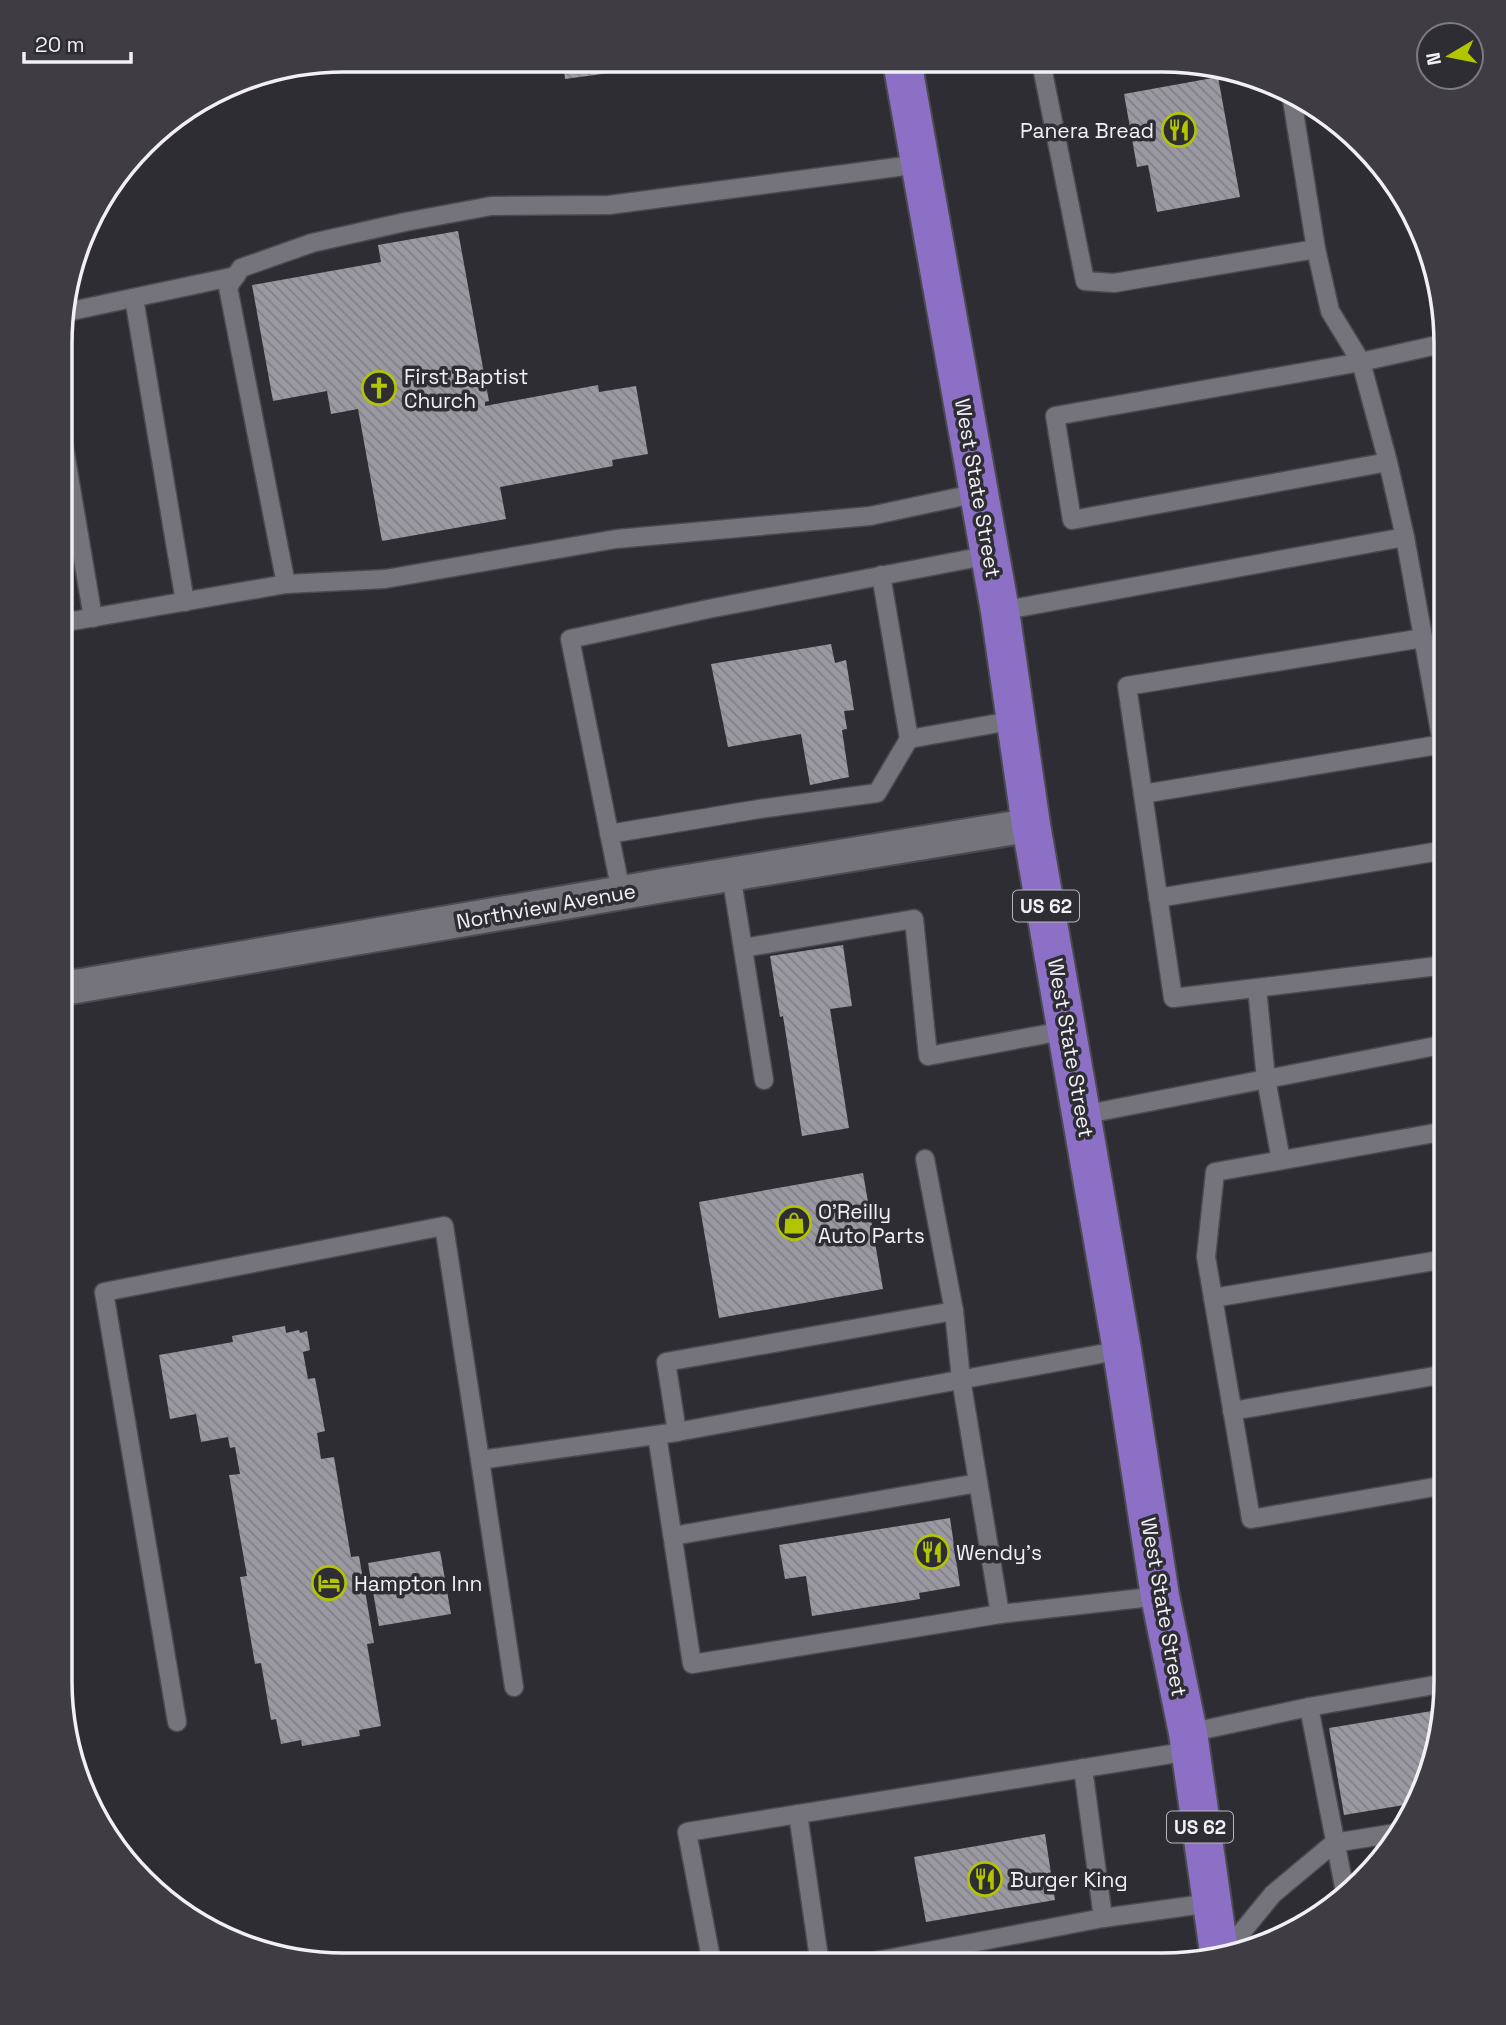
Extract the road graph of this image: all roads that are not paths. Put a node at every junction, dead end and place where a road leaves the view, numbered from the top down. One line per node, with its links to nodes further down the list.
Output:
1 (904, 72): 4 (highway, West State Street / US 62)
2 (1043, 72): 5 (lane)
3 (1293, 106): 5 (lane)
4 (920, 163): 6 (lane); 12 (highway, West State Street / US 62)
5 (1316, 249): 10 (lane)
6 (232, 281): 7 (lane); 17 (lane)
7 (134, 298): 8 (lane); 18 (lane)
8 (74, 311)
9 (1434, 346): 10 (lane)
10 (1361, 362): 11 (lane); 11 (lane)
11 (1388, 462): 14 (lane)
12 (978, 493): 15 (highway, West State Street / US 62); 17 (lane)
13 (72, 494): 20 (lane)
14 (1405, 537): 19 (lane); 22 (lane)
15 (990, 555): 16 (lane); 19 (highway, West State Street / US 62)
16 (881, 575): 25 (lane); 29 (lane)
17 (286, 584): 18 (lane)
18 (185, 601): 20 (lane)
19 (1000, 611): 24 (highway, West State Street / US 62)
20 (93, 618): 21 (lane)
21 (72, 621)
22 (1423, 638): 23 (lane); 27 (lane)
23 (1434, 696)
24 (1016, 720): 25 (lane); 28 (highway, West State Street / US 62)
25 (909, 739): 29 (lane)
26 (1434, 746): 27 (lane)
27 (1143, 794): 33 (lane)
28 (1031, 825): 31 (street, Northview Avenue); 38 (highway, West State Street / US 62)
29 (609, 834): 32 (lane)
30 (1434, 852): 33 (lane)
31 (731, 874): 32 (street, Northview Avenue); 34 (lane)
32 (621, 892): 36 (street, Northview Avenue)
33 (1158, 898): 37 (lane)
34 (743, 948): 38 (lane); 41 (lane)
35 (1434, 966): 37 (lane)
36 (72, 987)
37 (1257, 988): 40 (lane)
38 (1068, 1030): 42 (highway, West State Street / US 62)
39 (1434, 1046): 40 (lane)
40 (1266, 1079): 42 (lane); 45 (lane)
41 (764, 1080)
42 (1082, 1115): 49 (highway, West State Street / US 62)
43 (1434, 1133): 45 (lane)
44 (925, 1159): 48 (lane)
45 (1281, 1160): 47 (lane)
46 (1434, 1260): 47 (lane)
47 (1213, 1298): 52 (lane)
48 (954, 1311): 51 (lane); 53 (lane)
49 (1122, 1350): 51 (lane); 59 (highway, West State Street / US 62)
50 (1434, 1376): 52 (lane)
51 (961, 1379): 53 (lane); 56 (lane)
52 (1232, 1411): 57 (lane)
53 (677, 1432): 54 (lane)
54 (657, 1435): 55 (lane); 58 (lane)
55 (480, 1460): 62 (lane); 64 (lane)
56 (978, 1482): 58 (lane); 60 (lane)
57 (1434, 1487)
58 (673, 1536): 60 (lane)
59 (1160, 1596): 60 (lane); 65 (highway, West State Street / US 62)
60 (1000, 1614)
61 (1434, 1685): 63 (lane)
62 (514, 1687)
63 (1309, 1707): 65 (lane); 69 (lane)
64 (177, 1721)
65 (1189, 1742): 66 (lane); 71 (highway, West State Street / US 62)
66 (1083, 1768): 67 (lane); 72 (lane)
67 (799, 1814): 75 (lane); 76 (lane)
68 (1386, 1835): 69 (lane)
69 (1334, 1843): 70 (lane); 73 (lane)
70 (1343, 1884)
71 (1211, 1903): 72 (lane); 74 (highway, West State Street / US 62)
72 (1103, 1918): 77 (lane)
73 (1232, 1944)
74 (1218, 1947)
75 (710, 1953)
76 (818, 1953)
77 (919, 1953)

